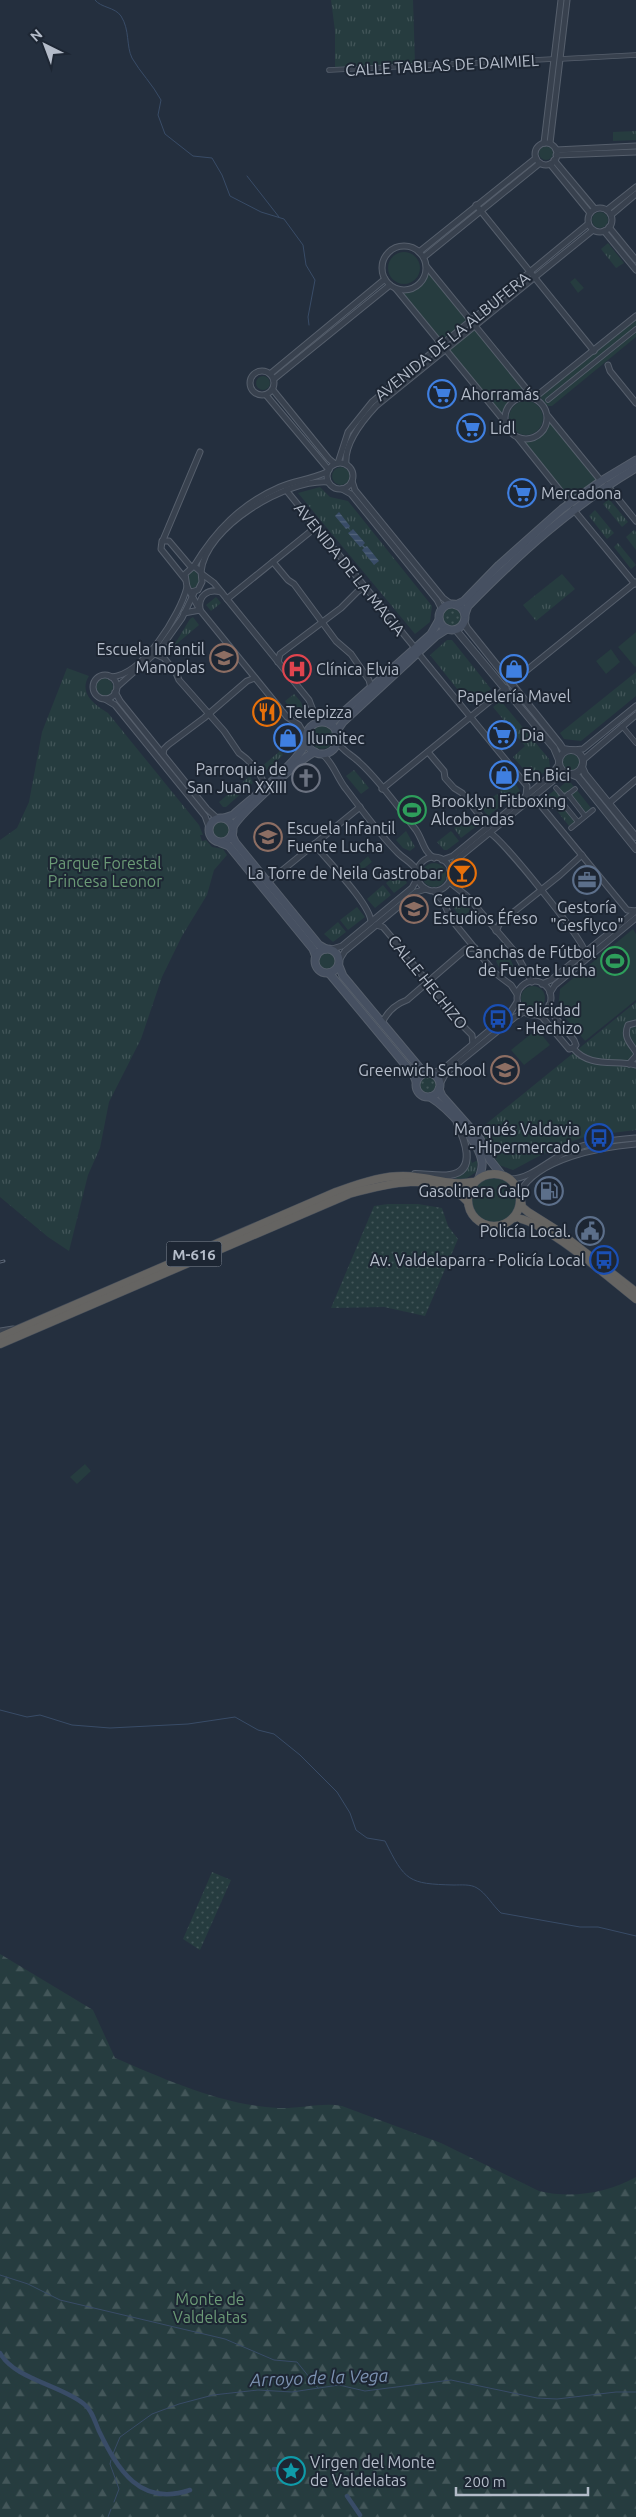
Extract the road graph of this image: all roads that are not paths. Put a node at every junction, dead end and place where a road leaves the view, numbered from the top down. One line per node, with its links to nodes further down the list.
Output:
1 (561, 0): 4 (street)
2 (567, 0): 5 (street)
3 (636, 55): 5 (street, CALLE TABLAS DE DAIMIEL)
4 (554, 59): 6 (street, CALLE TABLAS DE DAIMIEL); 7 (street)
5 (560, 59): 7 (street)
6 (329, 70)
7 (547, 143): 10 (street); 11 (street)
8 (636, 146): 10 (street)
9 (636, 152): 10 (street)
10 (554, 157): 11 (street); 15 (street); 18 (street)
11 (538, 160): 14 (street); 17 (street)
12 (636, 187): 16 (street)
13 (636, 194): 19 (street)
14 (476, 205): 17 (street); 24 (street)
15 (595, 209): 16 (street); 18 (street)
16 (607, 210): 19 (street)
17 (480, 211): 25 (street); 29 (street)
18 (590, 213): 20 (street)
19 (611, 215): 21 (street)
20 (588, 224): 22 (street); 29 (street, AVENIDA DE LA ALBUFERA)
21 (609, 227): 23 (street); 26 (street)
22 (593, 230): 23 (street); 30 (street, AVENIDA DE LA ALBUFERA)
23 (604, 231): 28 (street)
24 (419, 252): 25 (street); 31 (street)
25 (424, 257): 27 (street)
26 (636, 260)
27 (426, 267): 33 (street); 35 (street)
28 (636, 270)
29 (530, 272): 30 (street); 35 (street, AVENIDA DE LA ALBUFERA)
30 (534, 277): 35 (street, AVENIDA DE LA ALBUFERA); 39 (street)
31 (385, 279): 32 (street); 41 (street)
32 (390, 285): 33 (street); 42 (street)
33 (396, 289): 37 (street)
34 (636, 316): 39 (street)
35 (473, 323): 37 (street, AVENIDA DE LA ALBUFERA); 38 (street, AVENIDA DE LA ALBUFERA); 45 (street)
36 (636, 329): 46 (street)
37 (441, 344): 38 (street); 53 (street, AVENIDA DE LA ALBUFERA)
38 (446, 349): 49 (street); 54 (street, AVENIDA DE LA ALBUFERA)
39 (594, 351): 45 (street)
40 (607, 368): 47 (street)
41 (270, 374): 42 (street); 44 (street)
42 (274, 379): 43 (street)
43 (273, 390): 44 (street); 53 (street)
44 (266, 395): 56 (street)
45 (534, 398): 48 (street); 49 (street)
46 (548, 400)
47 (636, 403)
48 (547, 415): 50 (street); 59 (street)
49 (505, 422): 50 (street)
50 (518, 438): 62 (street)
51 (200, 452): 65 (street)
52 (636, 460): 59 (main road)
53 (336, 464): 54 (street); 56 (street)
54 (346, 464): 57 (street)
55 (636, 468): 59 (main road)
56 (328, 471): 58 (street); 67 (street)
57 (352, 481): 60 (street); 75 (street)
58 (328, 482): 60 (street); 61 (street)
59 (604, 483): 62 (main road); 63 (street)
60 (342, 489): 77 (street)
61 (286, 490): 64 (street, AVENIDA DE LA MAGIA); 68 (street)
62 (572, 506): 70 (street); 75 (main road); 79 (main road)
63 (636, 521)
64 (316, 527): 66 (street); 71 (street, AVENIDA DE LA MAGIA)
65 (163, 540): 67 (street); 69 (street)
66 (273, 562): 74 (street); 82 (street)
67 (192, 567): 68 (street); 69 (street)
68 (201, 573): 72 (street); 73 (street)
69 (185, 579): 72 (street)
70 (635, 583): 90 (street)
71 (365, 588): 82 (street); 85 (street, AVENIDA DE LA MAGIA)
72 (190, 592): 76 (street); 78 (street); 88 (street)
73 (221, 592): 74 (street); 76 (street)
74 (227, 599): 87 (street)
75 (454, 605): 77 (main road); 79 (main road)
76 (200, 610): 78 (street); 89 (street)
77 (442, 610): 80 (main road)
78 (184, 613): 86 (street)
79 (465, 614): 81 (main road)
80 (440, 620): 83 (main road); 85 (main road)
81 (464, 622): 84 (main road); 90 (street)
82 (322, 623): 87 (street); 91 (street)
83 (447, 630): 84 (main road); 85 (main road)
84 (456, 630): 90 (street)
85 (416, 650): 91 (main road); 97 (street, AVENIDA DE LA MAGIA); 100 (main road)
86 (155, 654): 92 (street); 95 (street)
87 (278, 662): 98 (street)
88 (111, 677): 92 (street); 93 (street)
89 (255, 678): 95 (street); 101 (street)
90 (508, 686): 97 (street); 104 (street); 109 (street)
91 (371, 688): 98 (main road)
92 (116, 690): 93 (street); 107 (street)
93 (105, 699): 129 (street)
94 (636, 706): 104 (street)
95 (209, 714): 107 (street); 114 (street)
96 (636, 715): 99 (street)
97 (470, 717): 105 (street); 113 (street, AVENIDA DE LA MAGIA)
98 (328, 723): 100 (main road); 101 (main road)
99 (622, 726): 103 (street); 108 (street)
100 (336, 732): 102 (main road)
101 (306, 739): 106 (main road); 114 (main road)
102 (337, 741): 106 (main road); 116 (street)
103 (636, 743)
104 (571, 750): 108 (street); 109 (street)
105 (428, 752): 116 (street); 132 (street)
106 (318, 753): 124 (street); 131 (main road)
107 (163, 754): 127 (street)
108 (583, 760): 110 (street)
109 (559, 762): 111 (street); 118 (street)
110 (582, 767): 111 (street); 122 (street)
111 (569, 774): 118 (street); 136 (street)
112 (636, 780): 122 (street)
113 (527, 786): 118 (street); 120 (street)
114 (264, 787): 127 (main road)
115 (556, 788): 119 (street)
116 (382, 789): 138 (street)
117 (575, 789): 119 (street)
118 (538, 790): 120 (street); 121 (street)
119 (564, 797): 123 (street); 126 (street); 128 (street)
120 (528, 798): 121 (street); 132 (street)
121 (537, 801): 137 (street)
122 (609, 802): 133 (street)
123 (553, 806)
124 (360, 807): 135 (street); 141 (street)
125 (593, 810): 126 (street)
126 (585, 816): 128 (street)
127 (221, 818): 129 (main road); 131 (main road)
128 (578, 822): 130 (street)
129 (209, 827): 134 (main road)
130 (571, 828)
131 (233, 831): 134 (main road); 144 (main road)
132 (488, 831): 139 (street); 140 (street); 147 (street)
133 (636, 838)
134 (222, 842): 157 (main road)
135 (314, 844): 144 (street); 152 (street, CALLE HECHIZO)
136 (636, 849)
137 (582, 855): 147 (street); 148 (street)
138 (434, 858): 139 (street); 141 (street)
139 (442, 860): 140 (street)
140 (450, 870): 142 (street)
141 (417, 871): 143 (street)
142 (450, 878): 146 (street); 153 (street)
143 (418, 879): 145 (street); 152 (street)
144 (268, 882): 155 (main road)
145 (426, 889): 146 (street); 152 (street)
146 (434, 891): 154 (street)
147 (540, 892): 153 (street); 156 (street)
148 (627, 910): 149 (street); 151 (street)
149 (636, 911): 151 (street)
150 (636, 918): 164 (street)
151 (626, 919): 156 (street)
152 (374, 923): 155 (street); 158 (street); 161 (street, CALLE HECHIZO)
153 (496, 932): 160 (street)
154 (475, 948): 161 (street); 163 (street)
155 (329, 949): 157 (main road); 158 (main road)
156 (585, 952): 162 (street)
157 (316, 956): 159 (main road)
158 (339, 963): 159 (main road); 169 (main road)
159 (329, 973): 178 (main road)
160 (532, 982): 162 (street); 163 (street)
161 (428, 983): 169 (street); 171 (street, CALLE HECHIZO)
162 (542, 984): 164 (street)
163 (517, 994): 165 (street)
164 (550, 994): 166 (street)
165 (517, 1002): 167 (street); 171 (street)
166 (549, 1005): 168 (street); 172 (street)
167 (524, 1012): 168 (street); 179 (street)
168 (536, 1015): 172 (street)
169 (382, 1023): 177 (main road)
170 (636, 1023): 173 (street)
171 (473, 1044): 177 (street)
172 (573, 1048): 175 (street)
173 (636, 1052)
174 (636, 1056): 175 (street)
175 (629, 1064): 176 (street)
176 (636, 1066)
177 (428, 1073): 178 (main road); 179 (main road)
178 (416, 1081): 180 (main road)
179 (440, 1086): 180 (main road); 184 (main road)
180 (430, 1097): 181 (main road)
181 (456, 1121): 185 (street); 187 (main road)
182 (636, 1138): 186 (street)
183 (636, 1144): 188 (street)
184 (501, 1174): 186 (highway); 187 (highway, M-616)
185 (390, 1177): 187 (highway, M-616); 193 (highway, M-616)
186 (510, 1179): 188 (highway)
187 (476, 1180): 189 (highway)
188 (520, 1196): 190 (highway); 191 (highway)
189 (467, 1201): 190 (highway, M-616); 196 (highway, M-616)
190 (513, 1218): 192 (highway)
191 (636, 1292)
192 (636, 1299)
193 (23, 1328): 194 (street); 195 (highway, M-616)
194 (0, 1331)
195 (0, 1337)
196 (0, 1344)

